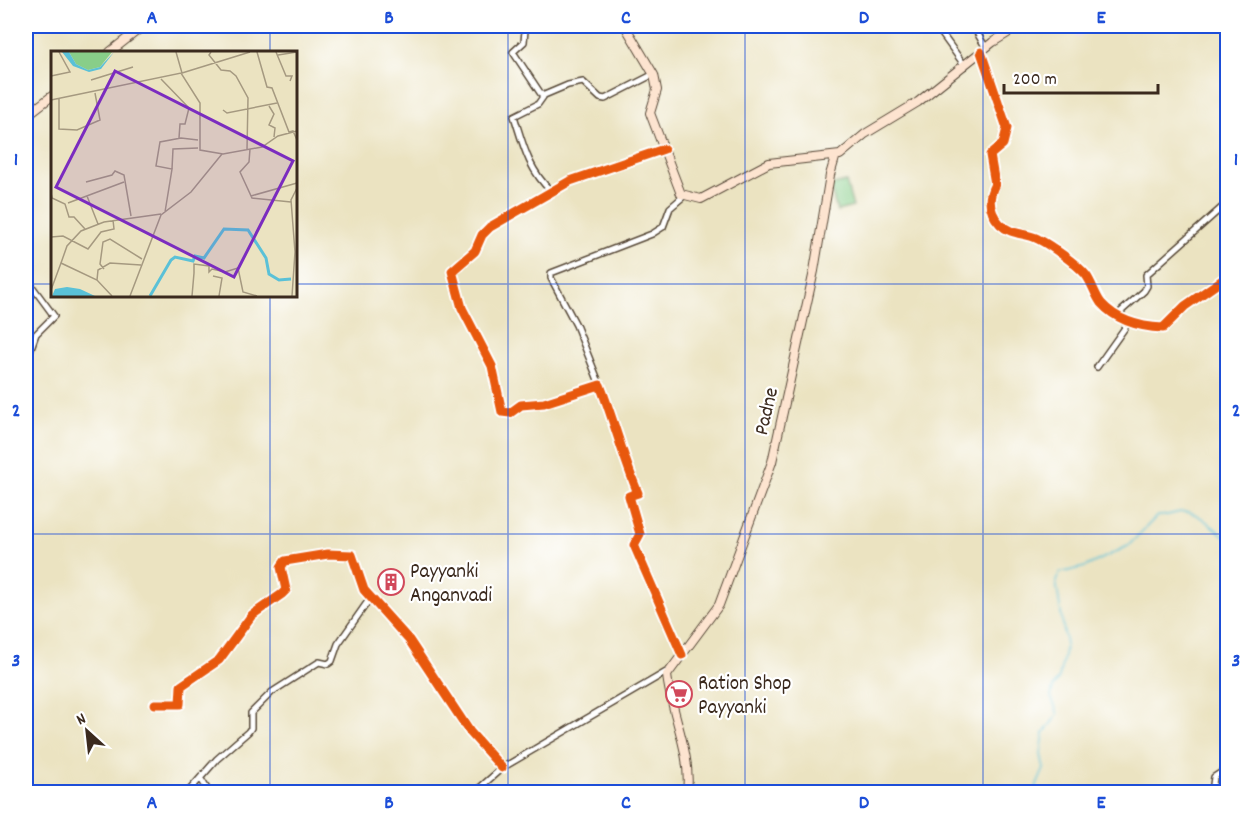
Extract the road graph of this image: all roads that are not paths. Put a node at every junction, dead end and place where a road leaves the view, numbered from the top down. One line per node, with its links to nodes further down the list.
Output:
1 (143, 26): 8 (main road)
2 (530, 26): 11 (street)
3 (625, 26): 10 (main road)
4 (936, 26): 9 (street)
5 (973, 26): 7 (street)
6 (1018, 26): 7 (main road)
7 (983, 50): 9 (main road); 21 (street)
8 (111, 51)
9 (965, 66): 15 (main road)
10 (654, 74): 11 (street); 14 (main road)
11 (542, 96): 16 (street)
12 (51, 97): 13 (main road)
13 (26, 116)
14 (664, 149): 16 (street); 17 (main road)
15 (836, 158): 17 (main road); 27 (main road, Padne)
16 (551, 191): 25 (street)
17 (685, 195): 25 (street)
18 (1227, 202): 21 (street)
19 (1227, 276): 22 (street)
20 (26, 278): 23 (street)
21 (1116, 315): 22 (street)
22 (1129, 322): 24 (street)
23 (26, 362)
24 (1097, 367)
25 (600, 385): 27 (street)
26 (371, 597): 29 (street); 30 (street); 32 (street)
27 (682, 655): 28 (main road, Padne)
28 (668, 671): 30 (street); 36 (main road)
29 (155, 704)
30 (502, 768): 35 (street)
31 (1227, 768): 37 (street)
32 (201, 778): 33 (street); 34 (street)
33 (188, 792)
34 (209, 792)
35 (475, 792)
36 (687, 792)
37 (1212, 792)

